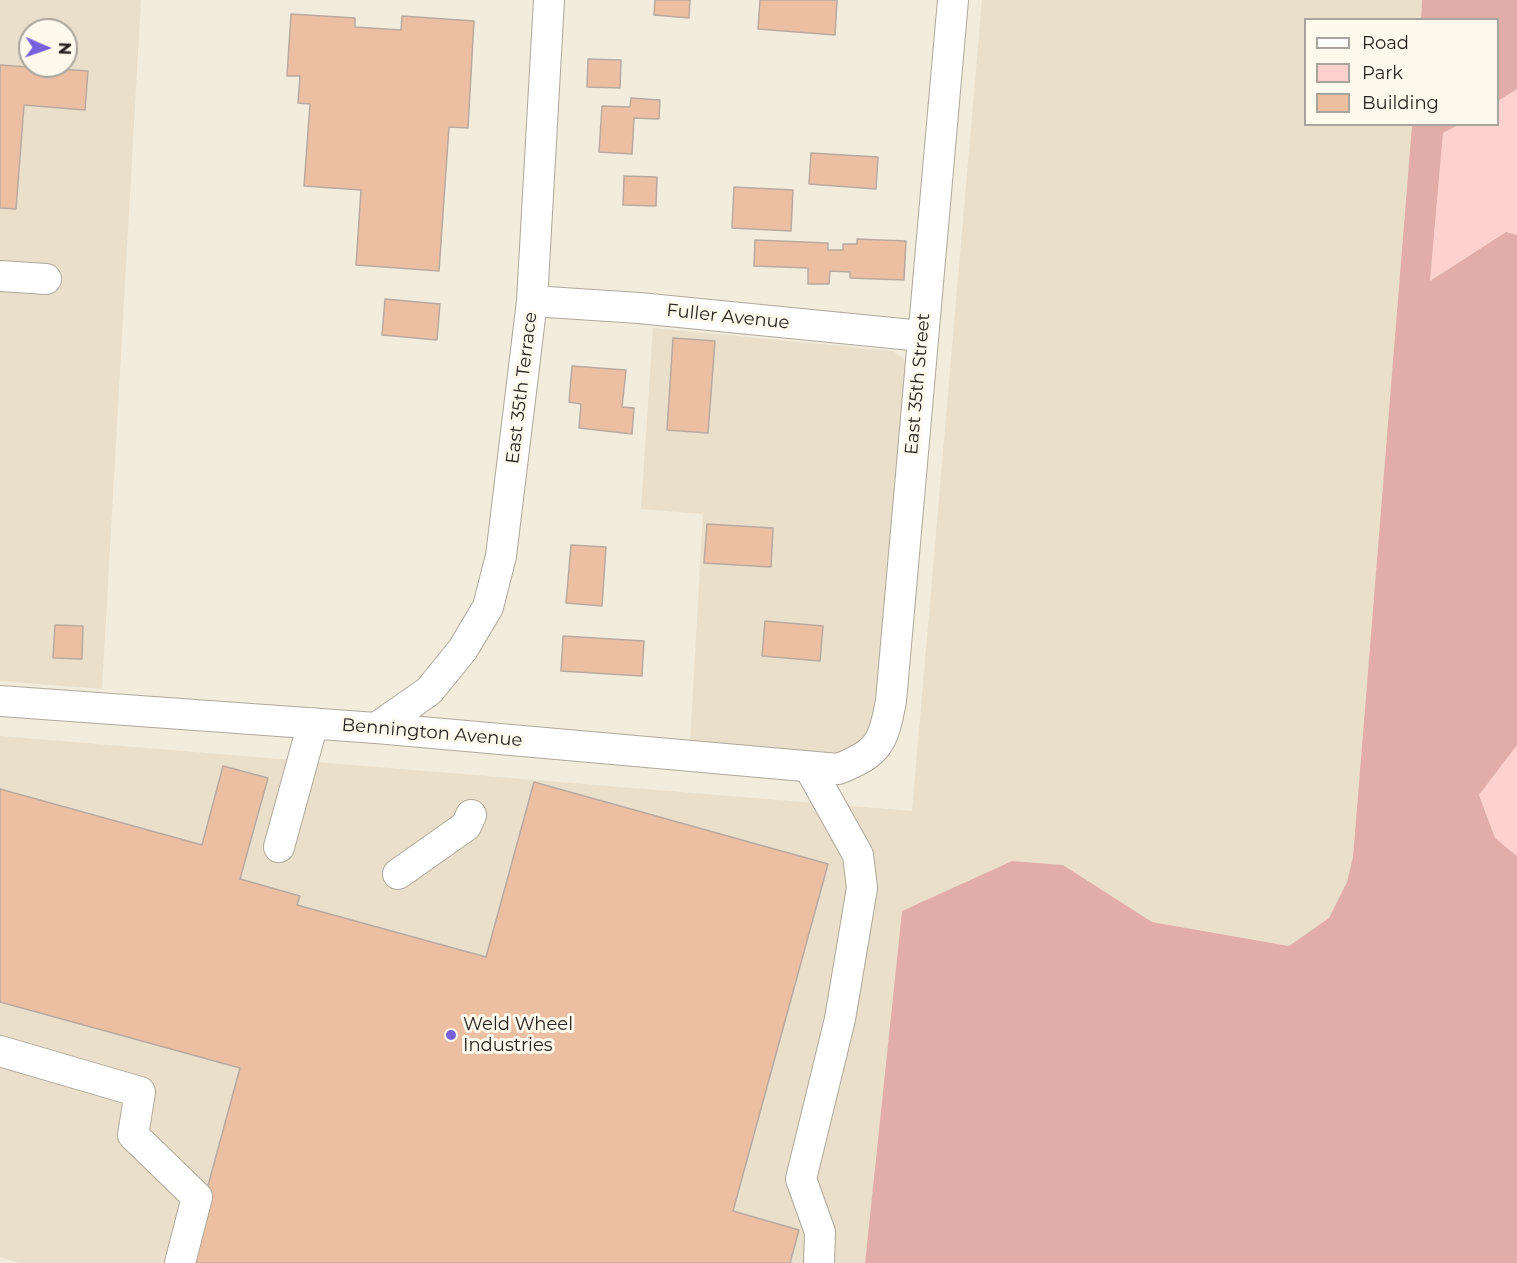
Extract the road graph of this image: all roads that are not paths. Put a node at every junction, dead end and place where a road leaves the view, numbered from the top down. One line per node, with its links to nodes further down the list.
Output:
1 (549, 0): 5 (street, East 35th Terrace)
2 (953, 0): 6 (street, East 35th Street)
3 (0, 276): 4 (street)
4 (46, 279)
5 (532, 301): 6 (street, Fuller Avenue); 9 (street, East 35th Terrace)
6 (922, 336): 10 (street, East 35th Street)
7 (0, 700): 8 (street, Bennington Avenue)
8 (313, 723): 9 (street, Bennington Avenue); 13 (street)
9 (376, 728): 11 (street, Bennington Avenue)
10 (863, 759): 11 (street, Bennington Avenue)
11 (810, 767): 17 (street)
12 (471, 815): 14 (street)
13 (279, 847)
14 (398, 874)
15 (0, 1051): 16 (street)
16 (180, 1263)
17 (819, 1263)

